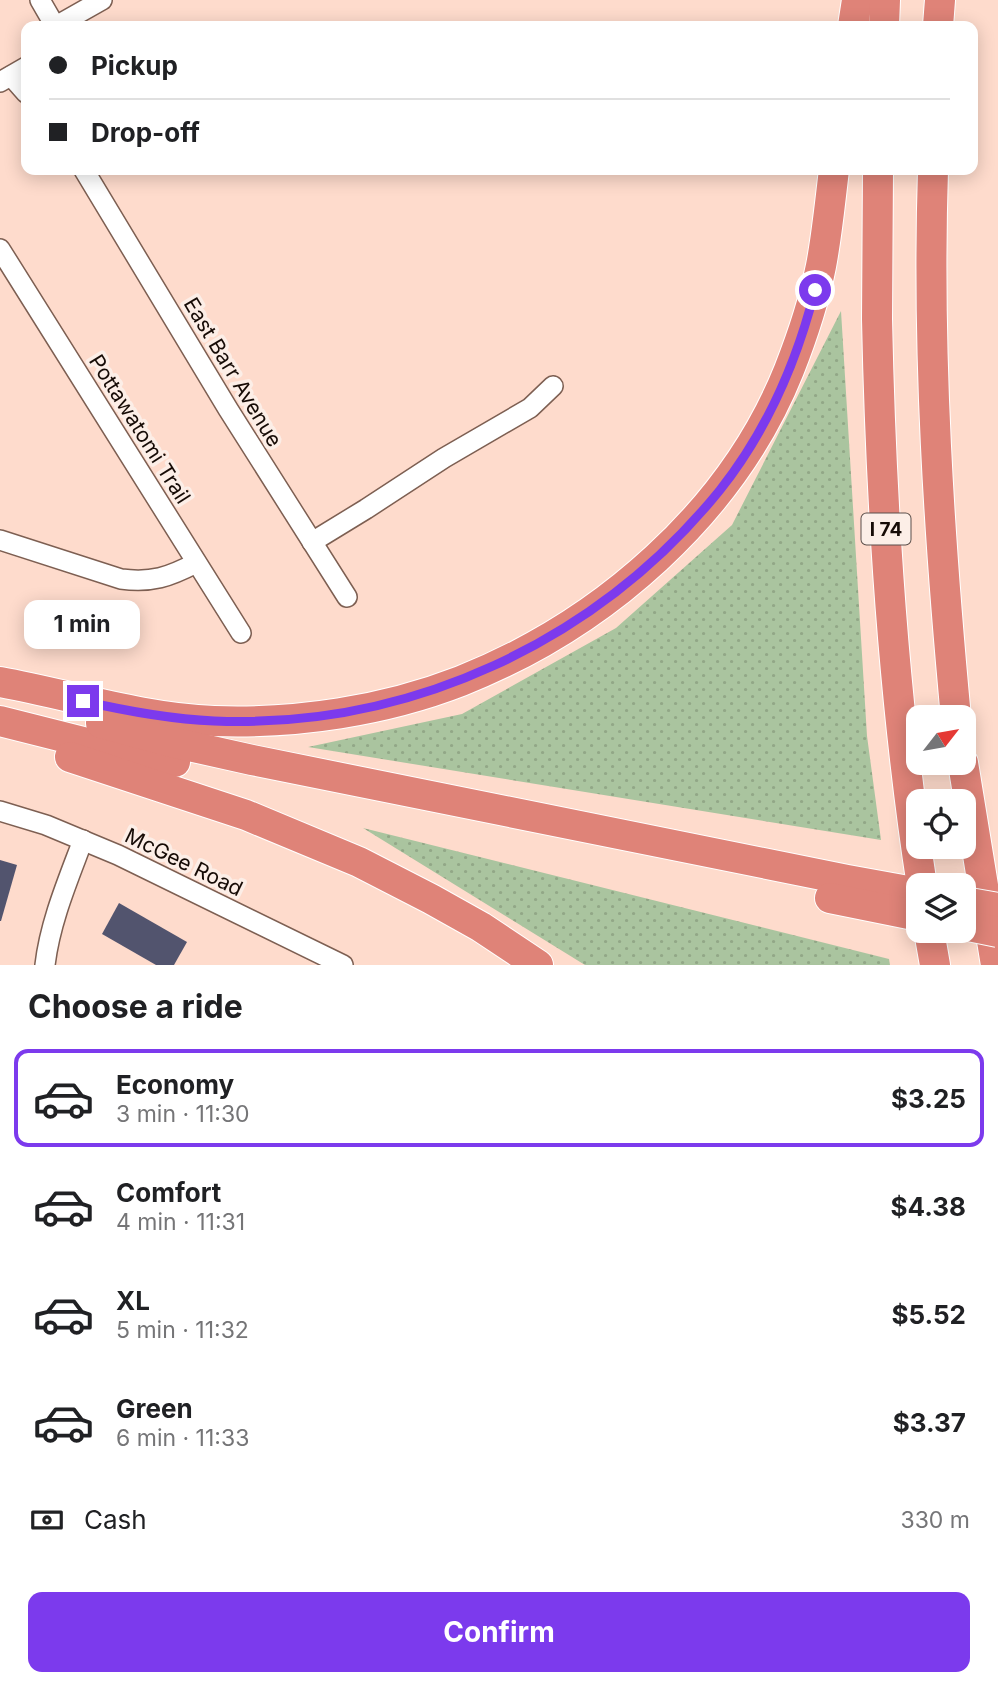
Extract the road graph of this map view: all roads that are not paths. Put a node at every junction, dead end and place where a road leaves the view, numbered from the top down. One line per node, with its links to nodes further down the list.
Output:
1 (40, 0): 6 (street)
2 (102, 0): 7 (street)
3 (857, 0): 8 (highway)
4 (885, 0): 9 (highway)
5 (940, 0): 10 (highway)
6 (53, 21)
7 (65, 21)
8 (854, 21)
9 (884, 21)
10 (938, 21)
11 (87, 175): 18 (street, East Barr Avenue)
12 (833, 175): 22 (highway)
13 (878, 175): 30 (highway, I 74)
14 (933, 175): 24 (highway, I 74)
15 (0, 249): 19 (street, Pottawatomi Trail)
16 (553, 386): 18 (street)
17 (0, 540): 19 (street)
18 (312, 542): 20 (street, East Barr Avenue)
19 (196, 563): 21 (street, Pottawatomi Trail)
20 (347, 597)
21 (241, 632)
22 (0, 682)
23 (0, 695): 31 (highway)
24 (955, 705)
25 (0, 721): 31 (highway)
26 (0, 734): 41 (highway)
27 (965, 775): 43 (highway)
28 (0, 811): 29 (street, McGee Road)
29 (83, 839): 39 (street); 40 (street, McGee Road)
30 (920, 873)
31 (846, 891): 32 (highway); 35 (highway)
32 (906, 893)
33 (976, 904): 34 (highway, bridge)
34 (998, 908)
35 (906, 912)
36 (976, 927): 37 (highway, bridge)
37 (998, 932)
38 (931, 943): 42 (highway)
39 (45, 965)
40 (343, 965)
41 (538, 965)
42 (935, 965)
43 (996, 965)

